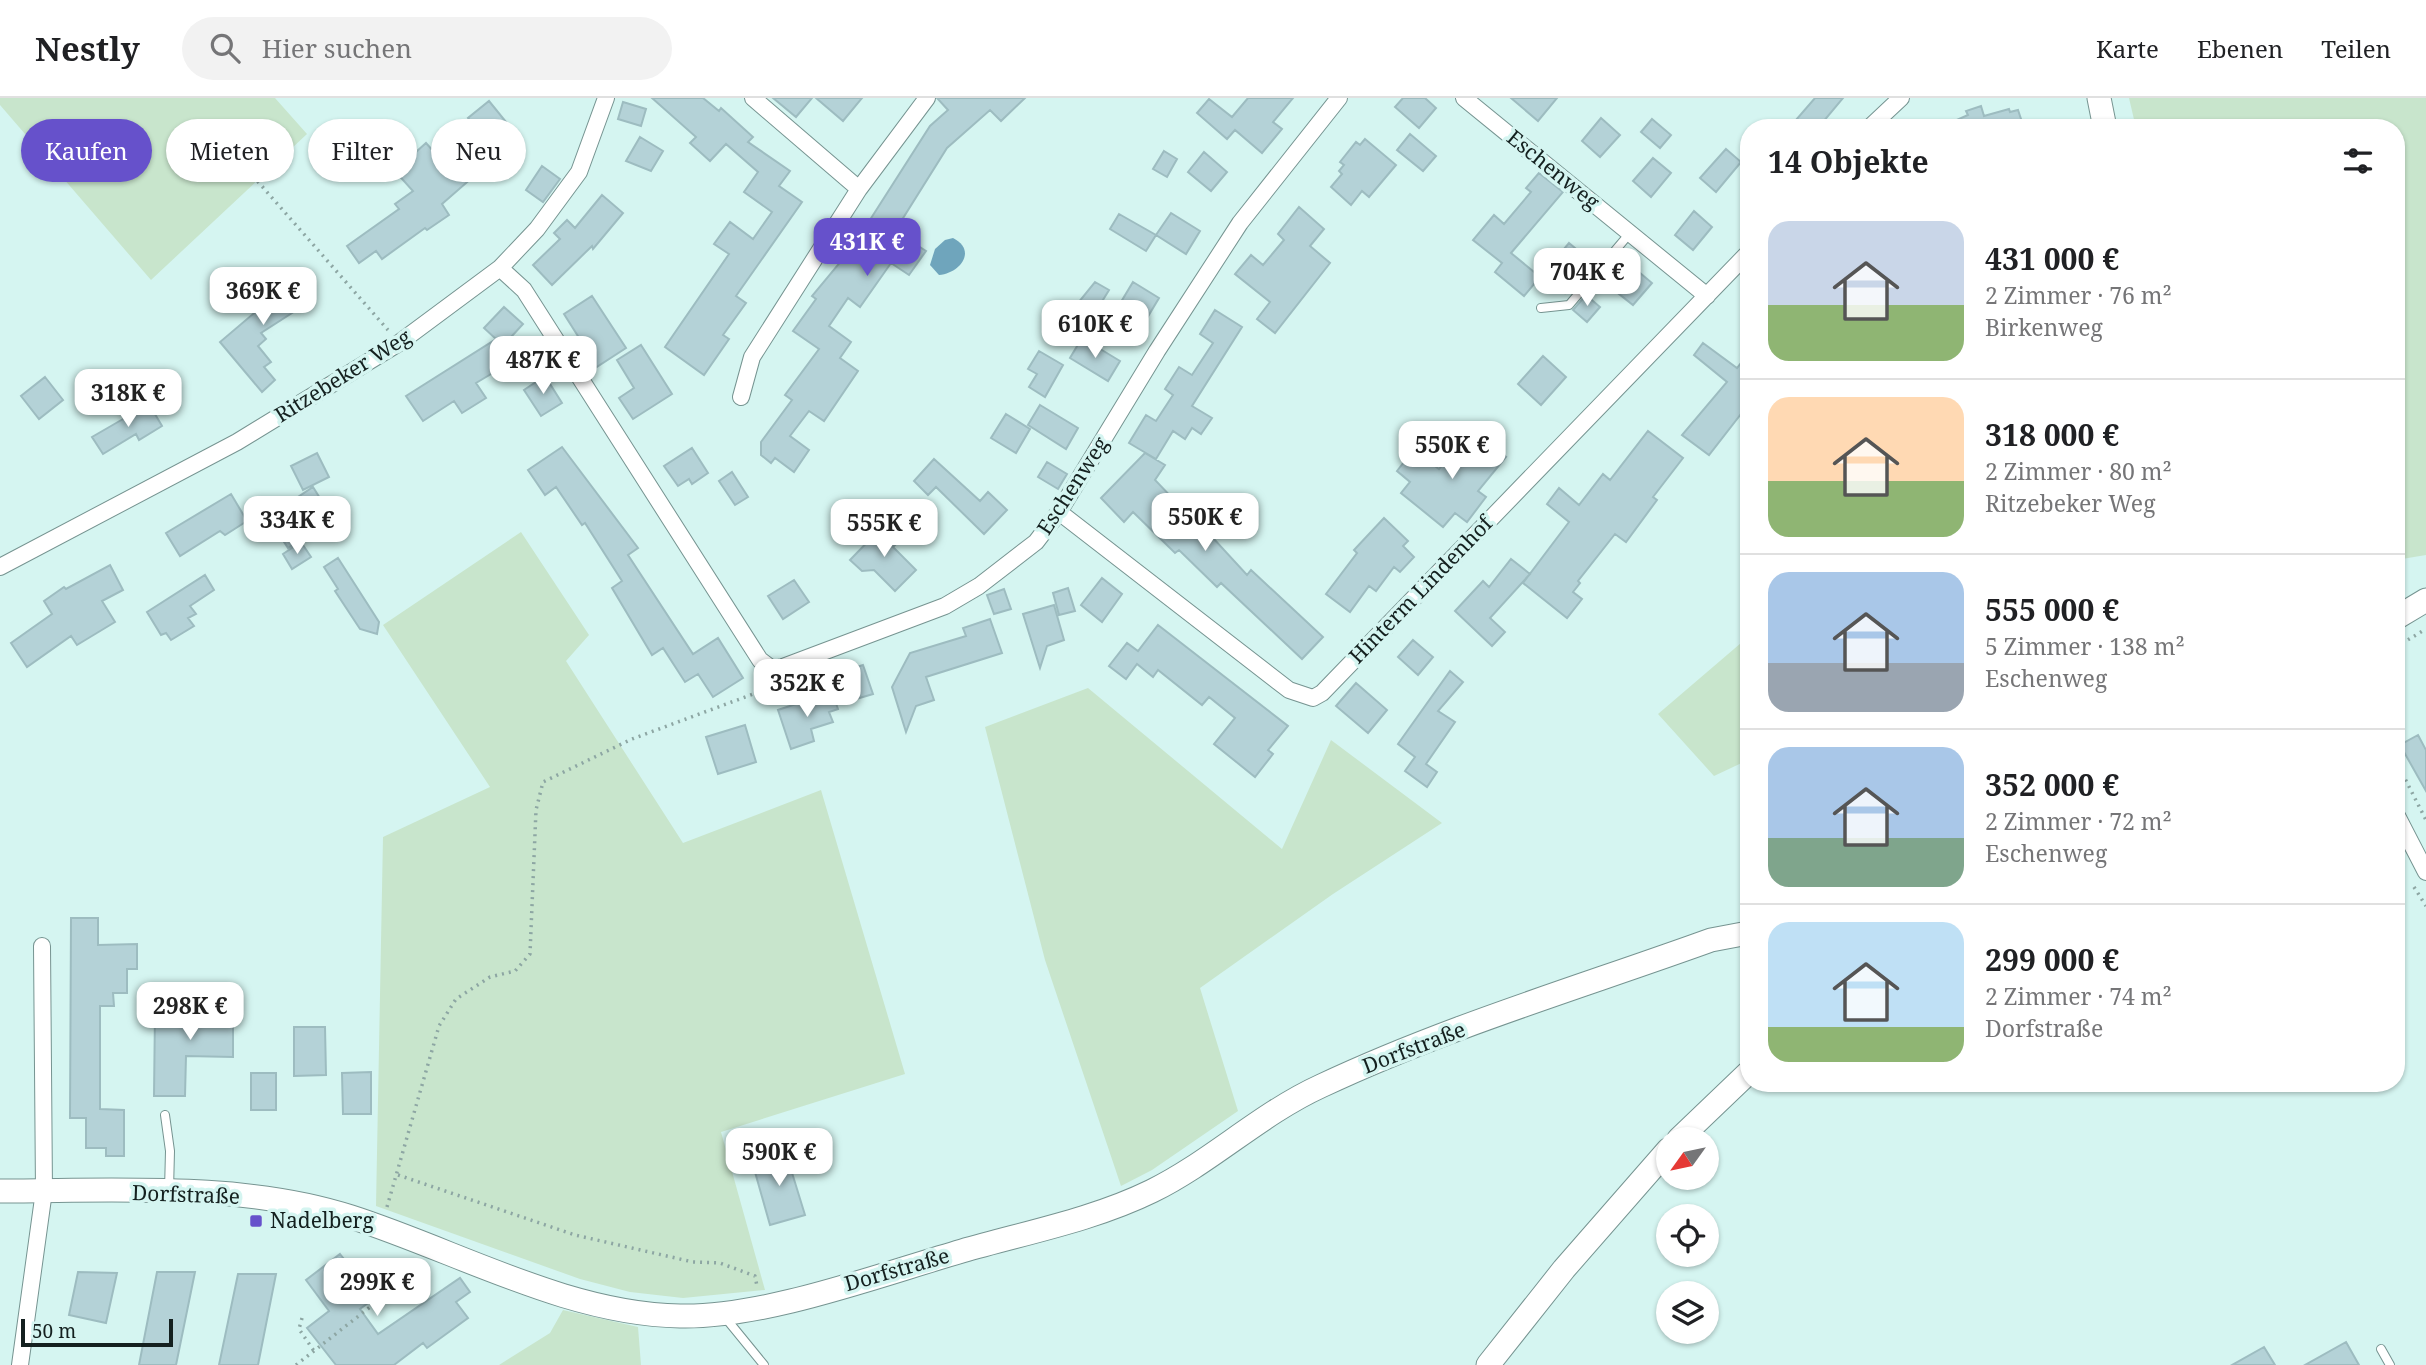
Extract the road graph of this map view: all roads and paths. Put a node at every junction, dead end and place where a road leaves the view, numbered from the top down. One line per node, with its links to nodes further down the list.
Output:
1 (606, 98): 14 (street, Ritzebeker Weg)
2 (752, 98): 11 (street)
3 (927, 98): 11 (street)
4 (1339, 98): 19 (street, Eschenweg)
5 (1464, 98): 12 (street, Eschenweg)
6 (1901, 98): 8 (street)
7 (2099, 98): 9 (street)
8 (1879, 119)
9 (2103, 119)
10 (258, 182): 17 (path)
11 (859, 189): 18 (street)
12 (1630, 233): 15 (street, Eschenweg); 16 (lane)
13 (1740, 261): 15 (street, Hinterm Lindenhof)
14 (500, 268): 17 (street, Ritzebeker Weg); 26 (street)
15 (1707, 296): 19 (street, Hinterm Lindenhof)
16 (1541, 309)
17 (399, 342): 20 (street, Ritzebeker Weg)
18 (741, 397)
19 (1059, 512): 26 (street, Eschenweg)
20 (0, 567)
21 (2426, 598): 22 (street); 23 (street)
22 (2405, 600)
23 (2405, 612)
24 (2426, 629): 25 (path)
25 (2405, 642)
26 (772, 669): 37 (path)
27 (2405, 779): 28 (path)
28 (2426, 820)
29 (2405, 831): 30 (street)
30 (2426, 872)
31 (1740, 935): 43 (street, Dorfstraße)
32 (42, 946): 39 (street)
33 (1740, 1081): 35 (street)
34 (165, 1115): 40 (lane)
35 (1692, 1127)
36 (1656, 1164): 51 (street)
37 (398, 1175): 41 (path); 43 (path)
38 (0, 1191): 39 (street, Dorfstraße)
39 (44, 1191): 40 (street, Dorfstraße); 48 (street)
40 (169, 1193): 41 (street, Dorfstraße)
41 (380, 1228): 42 (street, Dorfstraße)
42 (445, 1252): 44 (street, Dorfstraße); 47 (path)
43 (761, 1305): 44 (street, Dorfstraße)
44 (723, 1314): 50 (lane)
45 (302, 1318): 47 (path)
46 (2381, 1349): 52 (lane)
47 (314, 1351): 49 (path)
48 (20, 1365)
49 (296, 1365)
50 (764, 1365)
51 (1488, 1365)
52 (2390, 1365)

